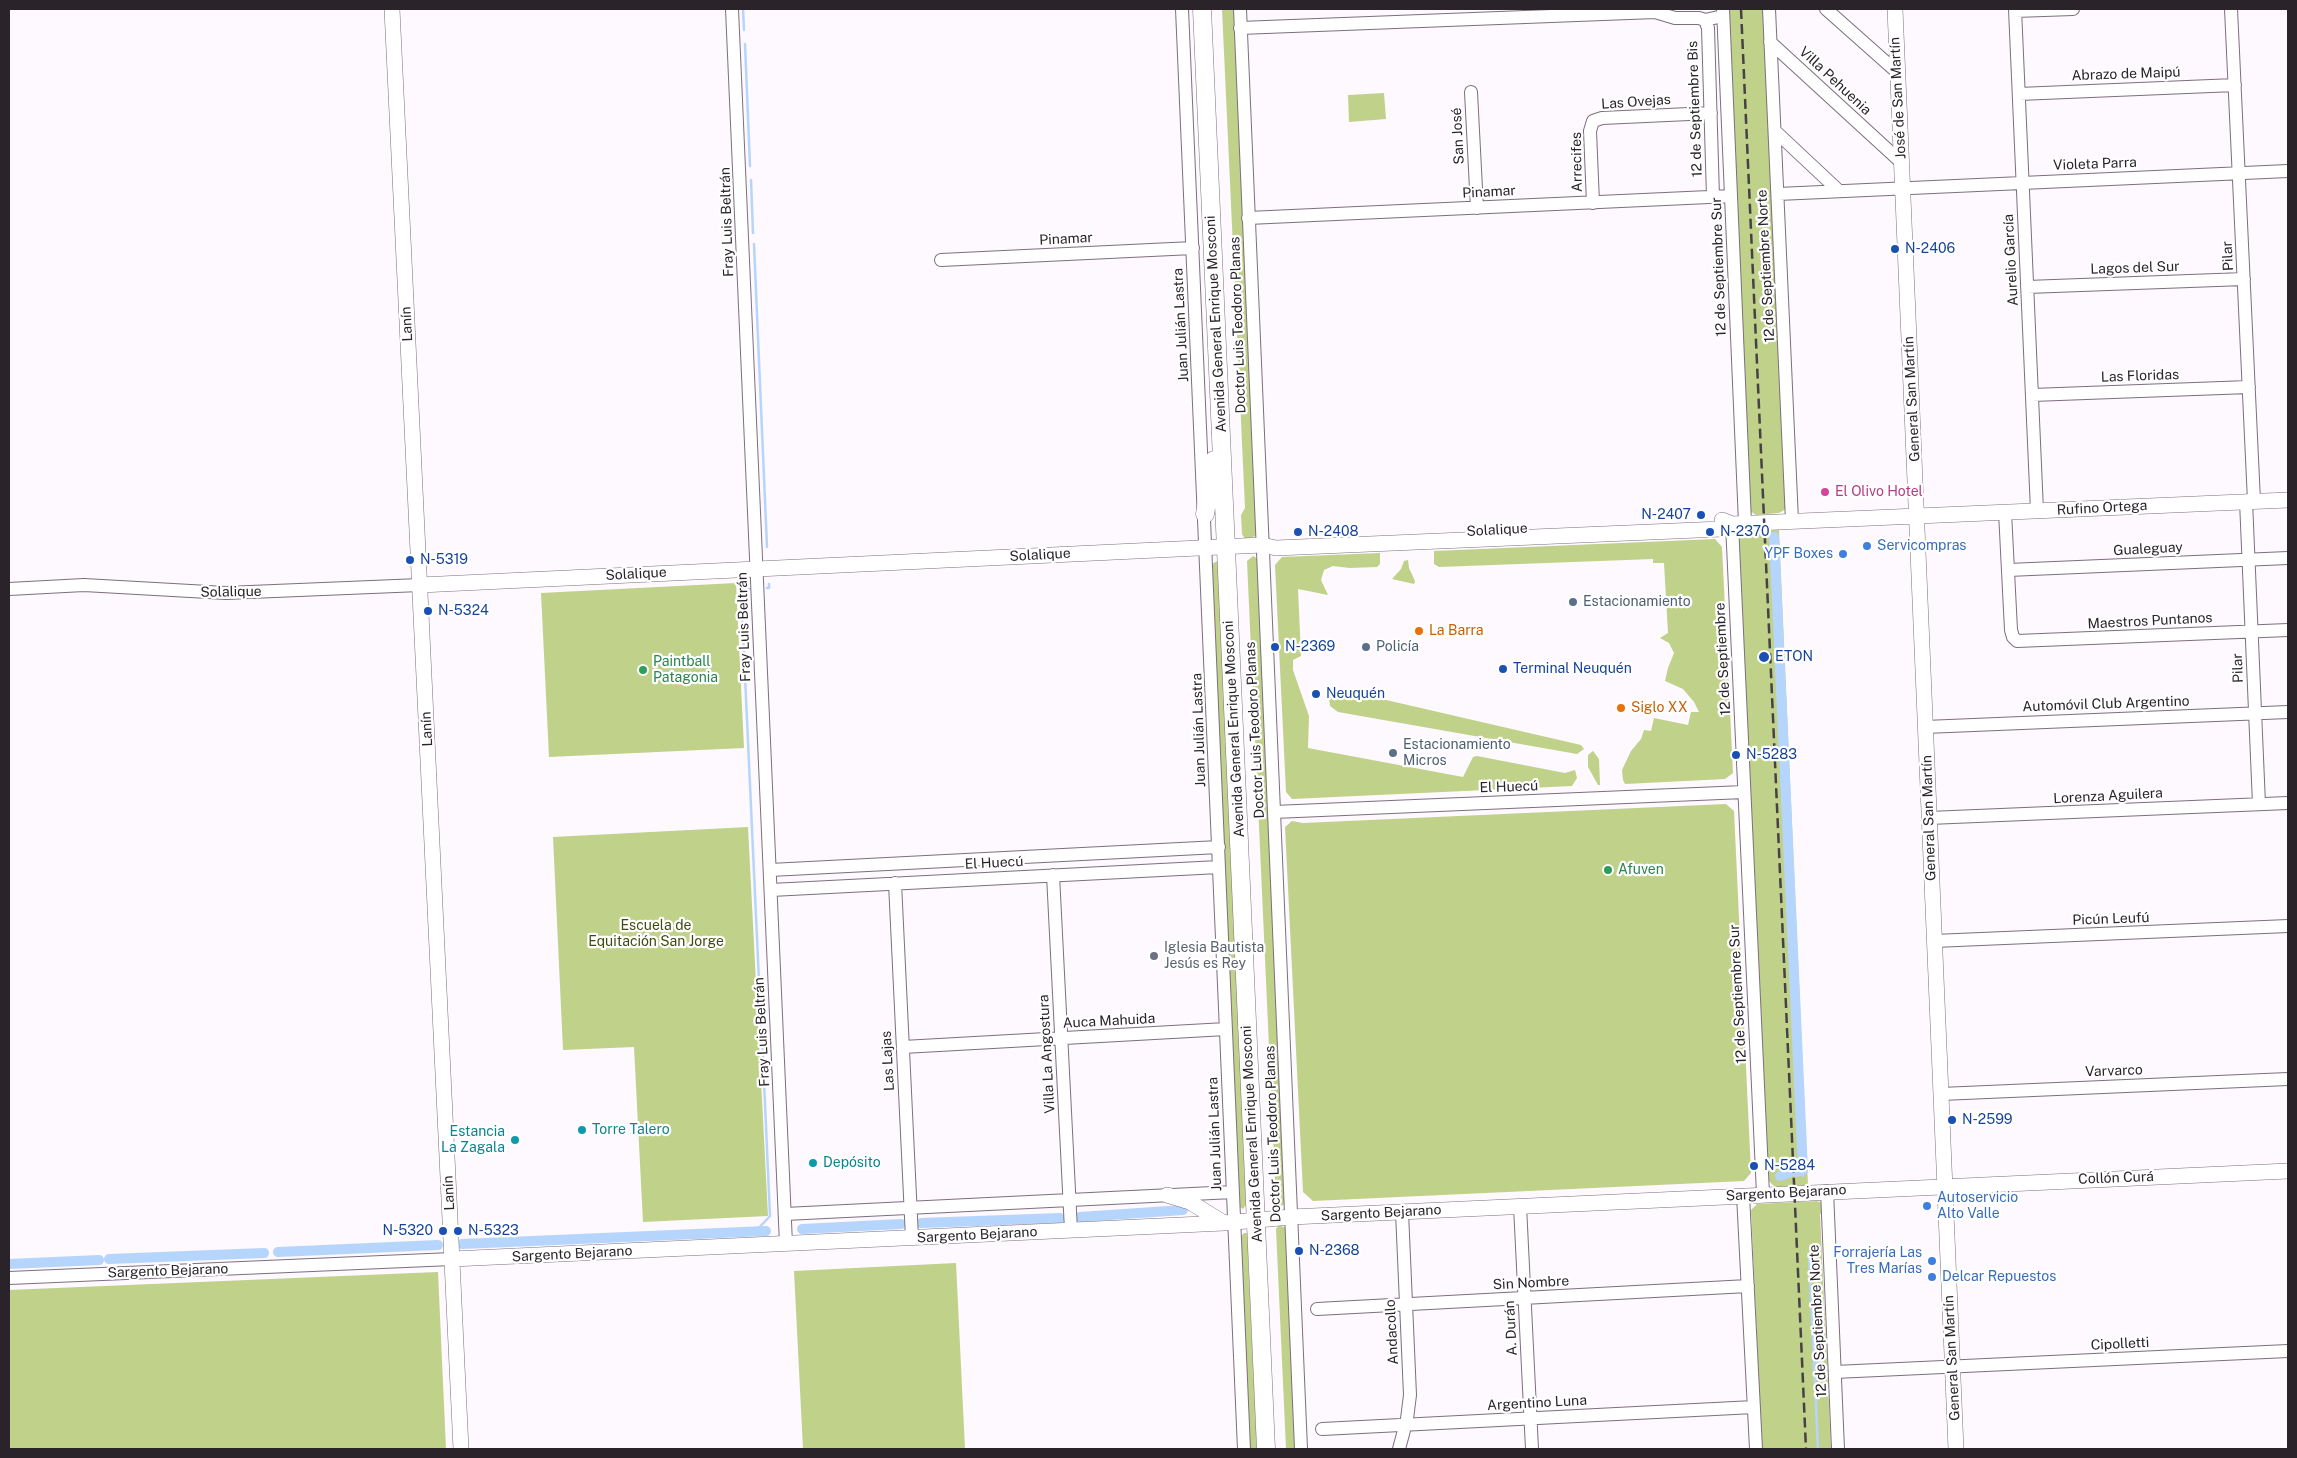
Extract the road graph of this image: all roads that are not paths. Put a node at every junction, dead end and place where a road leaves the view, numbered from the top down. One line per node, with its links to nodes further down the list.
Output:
1 (392, 9): 60 (main road, Lanín)
2 (732, 9): 58 (street, Fray Luis Beltrán)
3 (1182, 9): 38 (street, Juan Julián Lastra)
4 (1202, 9): 44 (highway, Avenida General Enrique Mosconi)
5 (1214, 9): 54 (highway, Avenida General Enrique Mosconi)
6 (1240, 9): 17 (street, Doctor Luis Teodoro Planas)
7 (1769, 9): 18 (street, 12 de Septiembre Norte)
8 (1826, 9): 19 (street)
9 (1895, 9): 19 (main road, José de San Martín)
10 (2073, 9): 13 (street)
11 (2231, 9): 20 (street, Pilar)
12 (1655, 10): 15 (street); 16 (street)
13 (2015, 10): 22 (street, Aurelio García)
14 (1723, 12): 16 (street); 33 (street, 12 de Septiembre Sur)
15 (1448, 14): 17 (street)
16 (1705, 20): 23 (street, 12 de Septiembre Bis)
17 (1240, 28): 37 (street, Doctor Luis Teodoro Planas)
18 (1770, 42): 25 (street, 12 de Septiembre Norte); 26 (street, Villa Pehuenia)
19 (1897, 72): 26 (main road, José de San Martín)
20 (2235, 85): 22 (street, Abrazo de Maipú); 28 (street, Pilar)
21 (1471, 92): 36 (street, San José)
22 (2018, 94): 29 (street, Aurelio García)
23 (1710, 113): 24 (street, Las Ovejas); 34 (street, 12 de Septiembre Bis)
24 (1593, 121): 35 (street, Arrecifes)
25 (1775, 131): 31 (street); 32 (street, 12 de Septiembre Norte)
26 (1901, 162): 30 (main road, José de San Martín)
27 (2288, 171): 28 (street, Violeta Parra)
28 (2239, 173): 29 (street, Violeta Parra); 40 (street, Pilar)
29 (2022, 182): 30 (street, Violeta Parra); 41 (street, Aurelio García)
30 (1902, 187): 31 (street); 50 (main road, General San Martín)
31 (1838, 190): 32 (street)
32 (1778, 194): 51 (street, 12 de Septiembre Norte)
33 (1731, 196): 34 (street, Pinamar); 52 (street, 12 de Septiembre Sur)
34 (1713, 197): 35 (street, Pinamar)
35 (1593, 203): 36 (street, Pinamar)
36 (1477, 208): 37 (street, Pinamar)
37 (1248, 218): 53 (street, Doctor Luis Teodoro Planas)
38 (1193, 248): 39 (street, Pinamar); 49 (street, Juan Julián Lastra)
39 (941, 260)
40 (2244, 279): 41 (street, Lagos del Sur); 42 (street, Pilar)
41 (2027, 287): 43 (street, Aurelio García)
42 (2249, 387): 43 (street, Las Floridas); 46 (street, Pilar)
43 (2032, 395): 47 (street, Aurelio García)
44 (1220, 407): 49 (highway); 54 (highway, Avenida General Enrique Mosconi)
45 (2288, 500): 46 (main road, Rufino Ortega)
46 (2250, 501): 47 (main road, Rufino Ortega); 57 (street, Pilar)
47 (2037, 511): 48 (main road, Rufino Ortega)
48 (2005, 512): 50 (main road, Rufino Ortega); 59 (street)
49 (1205, 514): 55 (street, Juan Julián Lastra)
50 (1917, 516): 51 (main road, Solalique); 66 (main road, General San Martín)
51 (1792, 521): 52 (main road, Solalique)
52 (1739, 523): 53 (main road, Solalique); 67 (street, 12 de Septiembre)
53 (1262, 545): 54 (main road, Solalique); 70 (street, Doctor Luis Teodoro Planas)
54 (1231, 546): 55 (main road, Solalique); 98 (highway, Avenida General Enrique Mosconi)
55 (1206, 548): 58 (main road, Solalique); 72 (street, Juan Julián Lastra)
56 (2288, 558): 57 (street, Gualeguay)
57 (2248, 560): 59 (street, Gualeguay); 63 (street, Pilar)
58 (757, 569): 60 (main road, Solalique); 74 (street, Fray Luis Beltrán)
59 (2008, 570): 63 (street, Maestros Puntanos)
60 (420, 585): 61 (street, Solalique); 103 (main road, Lanín)
61 (9, 589)
62 (2288, 630): 63 (street, Maestros Puntanos)
63 (2251, 632): 65 (street, Pilar)
64 (2288, 712): 65 (street, Automóvil Club Argentino)
65 (2255, 713): 66 (street, Automóvil Club Argentino); 69 (street, Pilar)
66 (1926, 727): 71 (main road, General San Martín)
67 (1744, 792): 70 (street, El Huecú); 89 (street, 12 de Septiembre Sur)
68 (2288, 803): 69 (street, Lorenza Aguilera)
69 (2259, 804): 71 (street, Lorenza Aguilera)
70 (1274, 812): 97 (street, Doctor Luis Teodoro Planas)
71 (1929, 818): 79 (main road, General San Martín)
72 (1218, 847): 73 (street, Juan Julián Lastra); 74 (street, El Huecú)
73 (1220, 867): 75 (street, El Huecú); 80 (street, Juan Julián Lastra)
74 (770, 870): 77 (street, Fray Luis Beltrán)
75 (1053, 875): 76 (street, El Huecú); 81 (street, Villa La Angostura)
76 (895, 884): 77 (street, El Huecú); 82 (street, Las Lajas)
77 (771, 890): 96 (street, Fray Luis Beltrán)
78 (2288, 926): 79 (street, Picún Leufú)
79 (1934, 941): 84 (main road, General San Martín)
80 (1226, 1029): 81 (street, Auca Mahuida); 88 (street, Juan Julián Lastra)
81 (1061, 1038): 82 (street, Auca Mahuida); 92 (street, Villa La Angostura)
82 (903, 1047): 94 (street, Las Lajas)
83 (2288, 1079): 84 (street, Varvarco)
84 (1941, 1094): 86 (main road, General San Martín)
85 (2288, 1171): 86 (main road, Collón Curá)
86 (1944, 1186): 87 (main road, Sargento Bejarano); 110 (main road, General San Martín)
87 (1827, 1191): 89 (main road, Sargento Bejarano); 111 (street, 12 de Septiembre Norte)
88 (1233, 1192): 90 (street); 99 (street, Juan Julián Lastra)
89 (1763, 1194): 91 (main road, Sargento Bejarano)
90 (1166, 1195): 92 (street); 99 (main road)
91 (1743, 1195): 93 (main road, Sargento Bejarano); 105 (street)
92 (1069, 1200): 94 (street); 100 (street, Villa La Angostura)
93 (1520, 1206): 95 (main road, Sargento Bejarano); 106 (street, A. Durán)
94 (910, 1208): 96 (street); 101 (street, Las Lajas)
95 (1402, 1212): 97 (main road, Sargento Bejarano); 107 (street, Andacollo)
96 (785, 1214): 102 (street, Fray Luis Beltrán)
97 (1291, 1217): 98 (main road, Sargento Bejarano); 120 (street, Doctor Luis Teodoro Planas)
98 (1261, 1220): 99 (main road, Sargento Bejarano); 118 (highway, Avenida General Enrique Mosconi); 119 (highway, Avenida General Enrique Mosconi)
99 (1229, 1223): 100 (main road, Sargento Bejarano); 117 (street, Juan Julián Lastra)
100 (1071, 1230): 101 (main road, Sargento Bejarano)
101 (912, 1238): 102 (main road, Sargento Bejarano)
102 (786, 1244): 103 (main road, Sargento Bejarano)
103 (452, 1259): 104 (street, Sargento Bejarano); 116 (main road, Lanín)
104 (9, 1278)
105 (1748, 1286): 106 (street, Sin Nombre); 112 (street)
106 (1524, 1298): 107 (street, Sin Nombre); 113 (street, A. Durán)
107 (1406, 1304): 108 (street, Sin Nombre); 114 (street, Andacollo)
108 (1317, 1309)
109 (2288, 1351): 110 (street, Cipolletti)
110 (1953, 1366): 111 (street); 125 (main road, General San Martín)
111 (1835, 1372): 124 (street, 12 de Septiembre Norte)
112 (1754, 1407): 113 (street, Argentino Luna); 123 (street)
113 (1530, 1418): 114 (street, Argentino Luna); 122 (street, A. Durán)
114 (1406, 1425): 115 (street, Argentino Luna); 121 (street, Andacollo)
115 (1322, 1429)
116 (461, 1449)
117 (1244, 1449)
118 (1266, 1449)
119 (1277, 1449)
120 (1301, 1449)
121 (1399, 1449)
122 (1532, 1449)
123 (1756, 1449)
124 (1838, 1449)
125 (1956, 1449)

